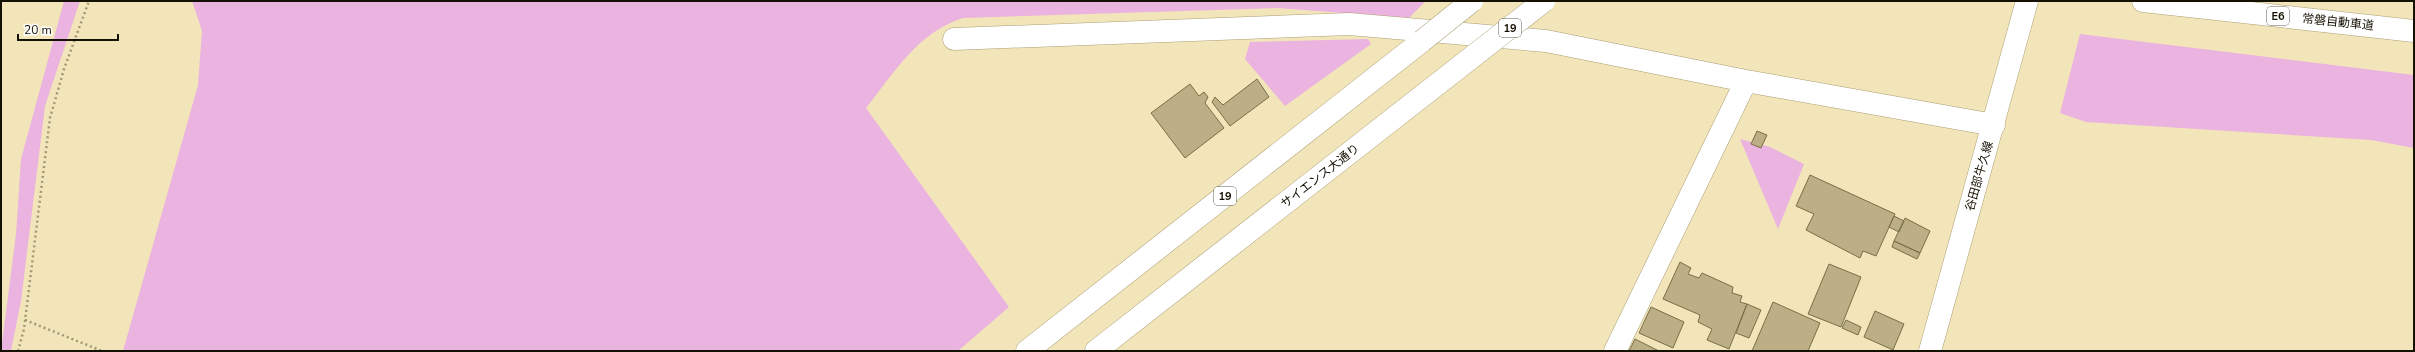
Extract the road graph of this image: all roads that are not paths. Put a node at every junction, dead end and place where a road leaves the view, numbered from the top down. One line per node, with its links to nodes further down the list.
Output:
1 (1472, 1): 9 (main road, 19, bridge)
2 (1544, 1): 10 (main road, サイエンス大通り / 19, bridge)
3 (2028, 1): 8 (main road, 谷田部牛久線)
4 (2143, 1): 5 (main road, 常磐自動車道 / E6)
5 (2414, 30)
6 (954, 39): 7 (main road)
7 (1746, 81): 8 (main road); 11 (main road)
8 (1994, 125): 12 (main road, 谷田部牛久線)
9 (1027, 351)
10 (1096, 351)
11 (1615, 351)
12 (1930, 351)

